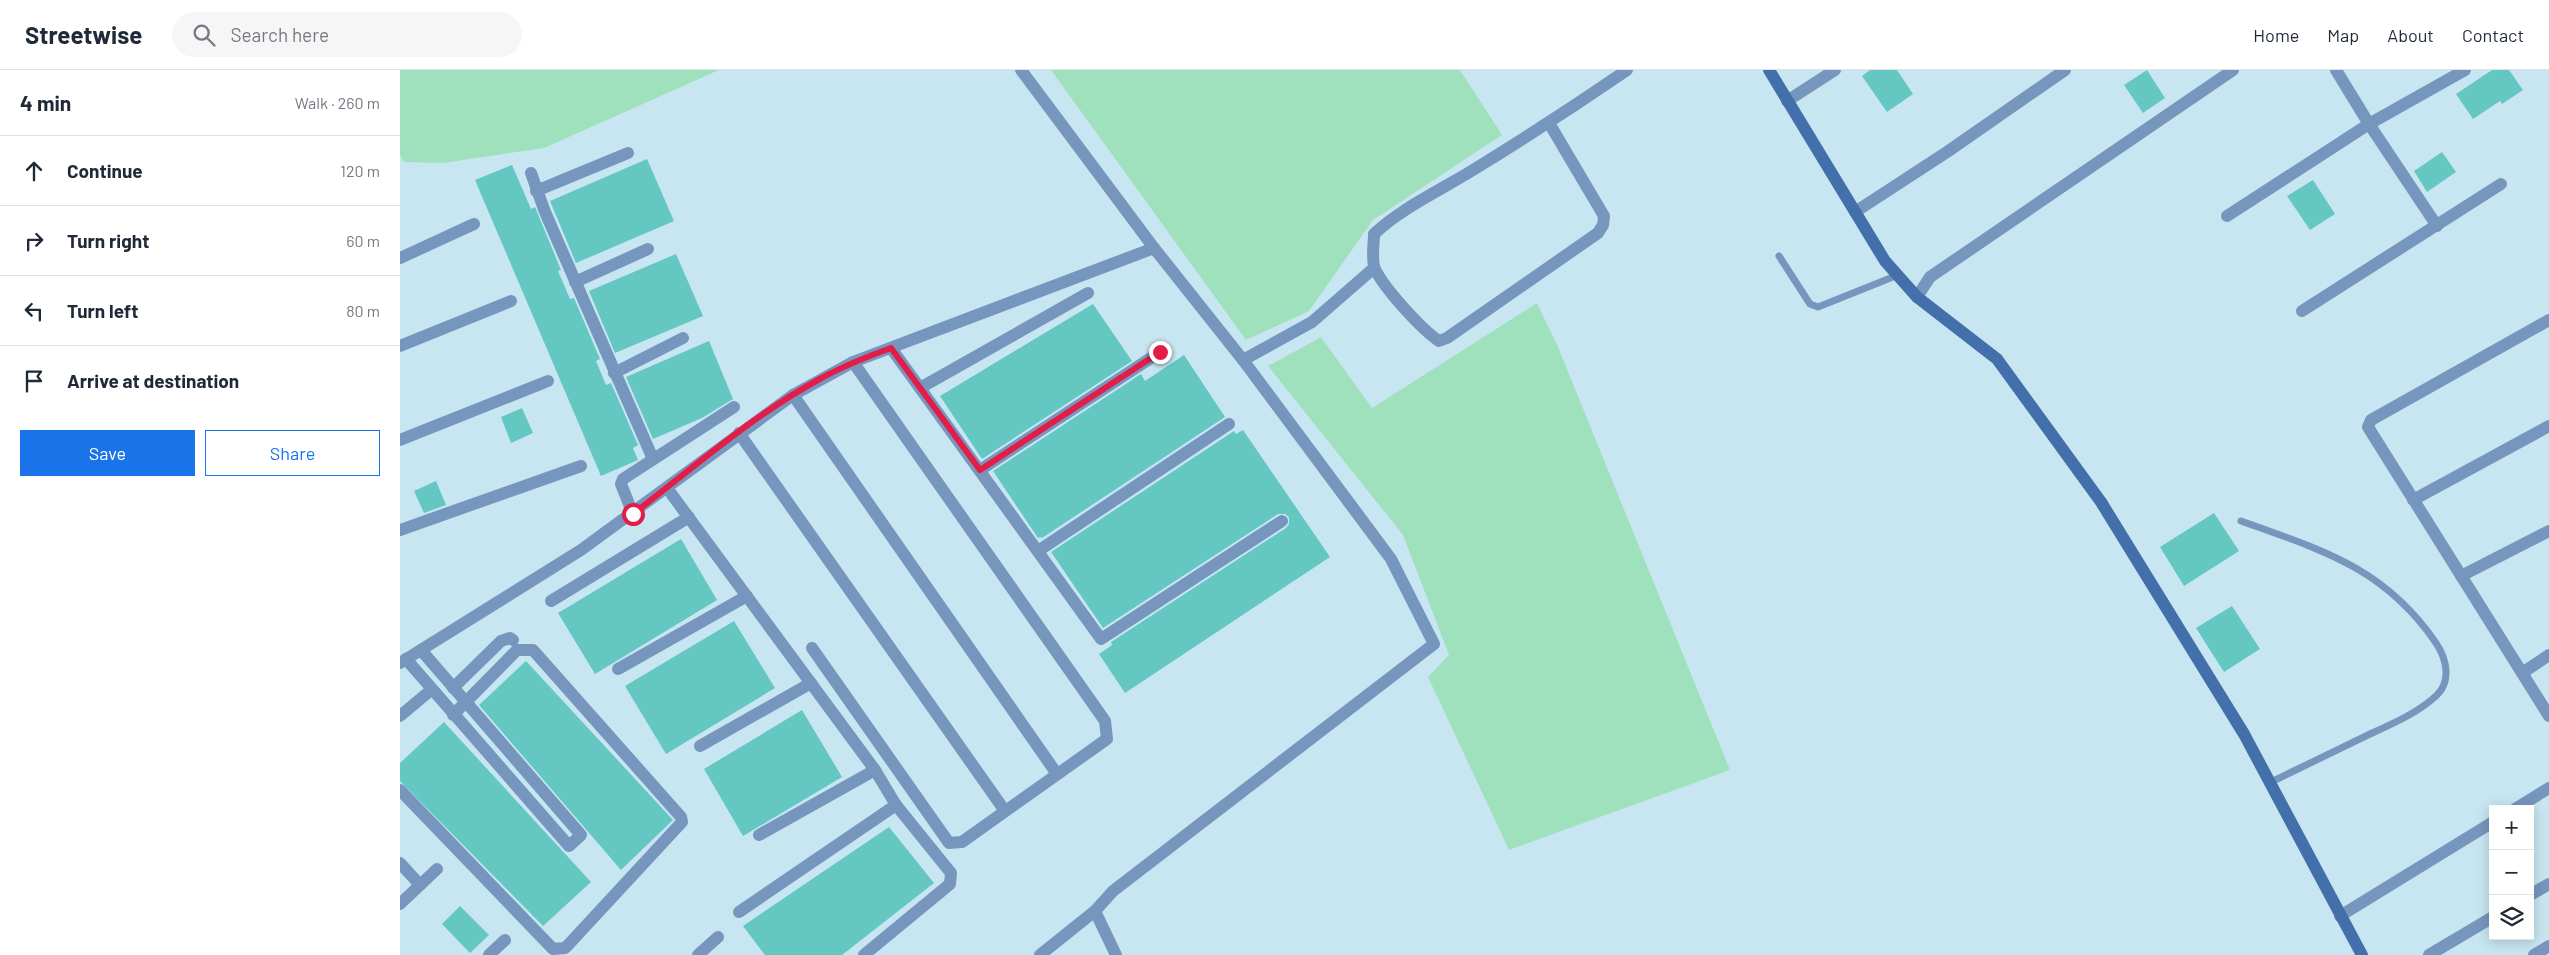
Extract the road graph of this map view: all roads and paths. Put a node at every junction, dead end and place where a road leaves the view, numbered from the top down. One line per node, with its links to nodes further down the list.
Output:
1 (1020, 70): 20 (street)
2 (1627, 70): 10 (street)
3 (1768, 70): 9 (street)
4 (1835, 70): 9 (street)
5 (2065, 70): 16 (street)
6 (2233, 70): 28 (street)
7 (2336, 70): 11 (street)
8 (2464, 70): 11 (street)
9 (1787, 101): 16 (street)
10 (1549, 124): 24 (street); 24 (street)
11 (2370, 124): 17 (street); 19 (street)
12 (628, 153): 15 (street)
13 (531, 173): 15 (street)
14 (2501, 184): 19 (street)
15 (536, 191): 26 (street)
16 (1855, 212): 25 (street)
17 (2228, 216)
18 (474, 224): 23 (street)
19 (2437, 226): 30 (street)
20 (1154, 248): 34 (street); 36 (street)
21 (648, 249): 26 (street)
22 (1779, 256): 25 (lane)
23 (400, 258)
24 (1374, 268): 36 (street)
25 (1898, 276): 28 (street)
26 (575, 282): 38 (street)
27 (1088, 293): 40 (street)
28 (1917, 296): 79 (street)
29 (511, 301): 33 (street)
30 (2302, 311)
31 (2549, 320): 51 (street)
32 (683, 338): 38 (street)
33 (400, 346)
34 (891, 348): 37 (street); 40 (street)
35 (1160, 352): 49 (street)
36 (1243, 360): 93 (street)
37 (853, 362): 41 (street); 78 (street)
38 (614, 373): 47 (street)
39 (548, 380): 46 (street)
40 (920, 388): 49 (street)
41 (793, 395): 45 (street); 78 (street)
42 (734, 407): 47 (street)
43 (1229, 424): 58 (street)
44 (2549, 426): 51 (street)
45 (739, 433): 50 (street); 84 (street)
46 (400, 440)
47 (653, 459): 52 (street)
48 (581, 466): 56 (street)
49 (980, 470): 58 (street)
50 (667, 488): 52 (street); 53 (street)
51 (2413, 500): 59 (street)
52 (633, 514): 64 (street)
53 (689, 517): 60 (street); 61 (street)
54 (1282, 521): 58 (street)
55 (2241, 521): 79 (lane)
56 (400, 530)
57 (2549, 531): 59 (street)
58 (1038, 551)
59 (2462, 576): 68 (street)
60 (747, 596): 67 (street); 69 (street)
61 (552, 601)
62 (513, 640): 70 (street)
63 (812, 648): 84 (street)
64 (421, 650): 66 (street); 70 (street)
65 (2549, 656): 68 (street)
66 (403, 661): 71 (street)
67 (618, 669)
68 (2522, 673): 75 (street)
69 (811, 683): 76 (street); 77 (street)
70 (453, 688): 72 (street)
71 (431, 690): 73 (street); 74 (street)
72 (466, 703): 73 (street); 73 (street); 81 (street)
73 (453, 715)
74 (400, 716)
75 (2549, 716)
76 (700, 746)
77 (875, 770): 82 (street); 86 (street)
78 (1057, 774): 84 (street)
79 (2269, 783): 95 (street)
80 (2549, 788): 83 (street)
81 (400, 790)
82 (896, 805): 94 (street); 102 (street)
83 (2521, 805)
84 (1005, 811)
85 (2489, 824): 95 (street)
86 (759, 835)
87 (400, 863): 90 (street)
88 (437, 869): 90 (street)
89 (2549, 884): 91 (street)
90 (420, 885): 92 (street)
91 (2534, 893)
92 (400, 904)
93 (1095, 911): 103 (street); 104 (street)
94 (739, 912)
95 (2340, 916): 105 (street)
96 (2489, 919): 106 (street)
97 (718, 937): 101 (street)
98 (505, 940): 100 (street)
99 (2549, 946): 107 (street)
100 (488, 955)
101 (698, 955)
102 (864, 955)
103 (1040, 955)
104 (1116, 955)
105 (2362, 955)
106 (2429, 955)
107 (2534, 955)

